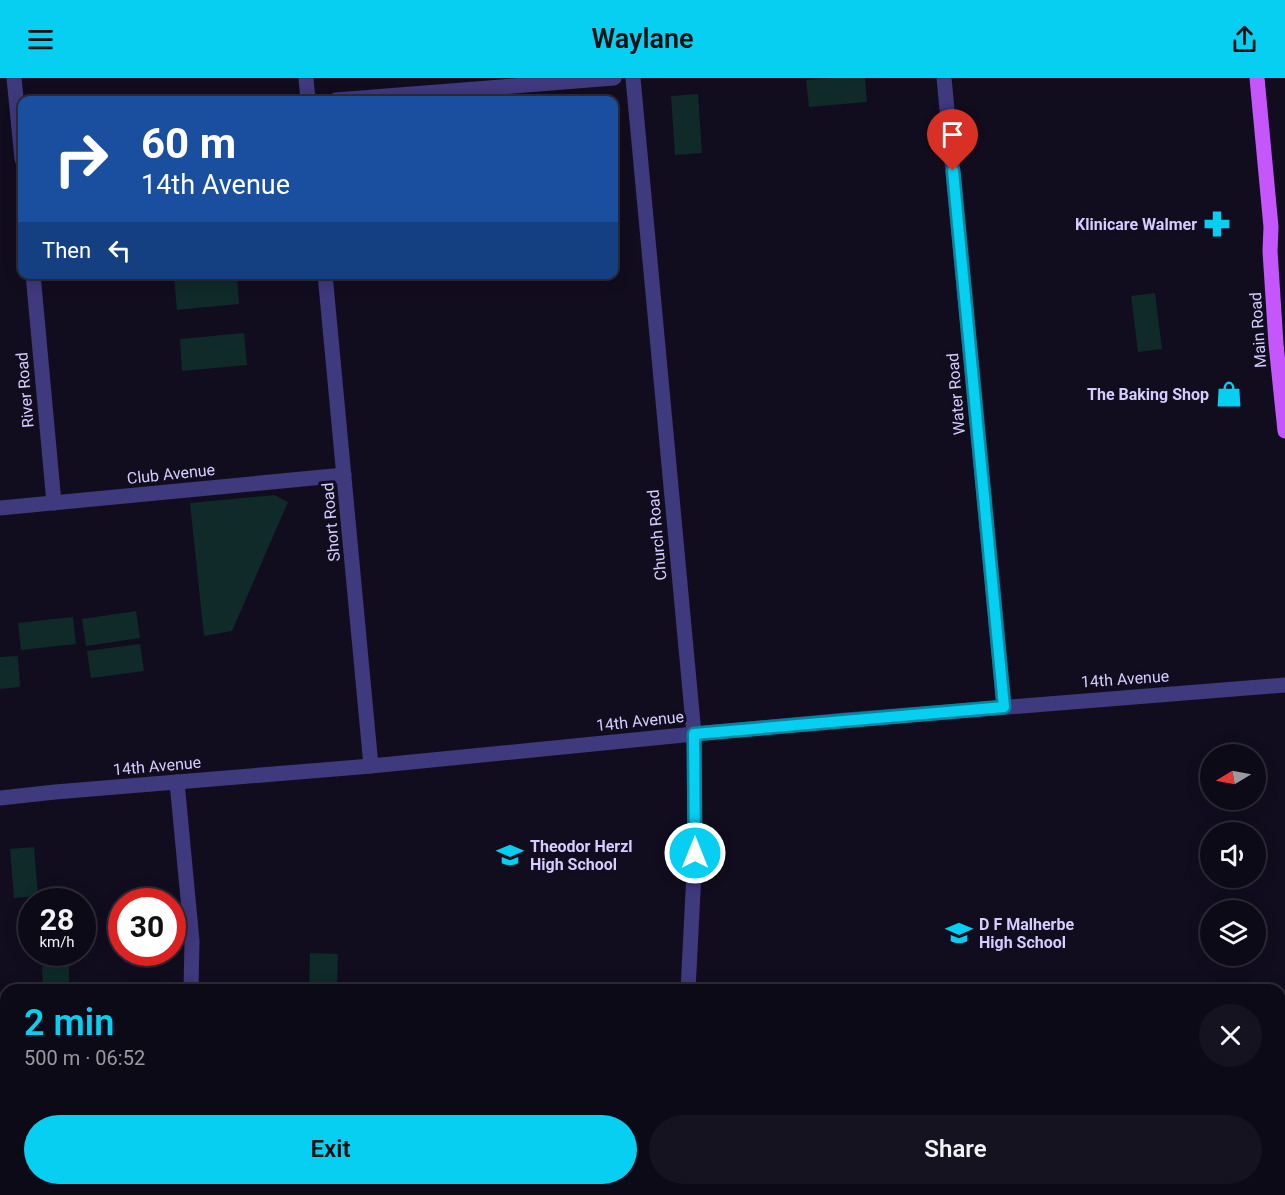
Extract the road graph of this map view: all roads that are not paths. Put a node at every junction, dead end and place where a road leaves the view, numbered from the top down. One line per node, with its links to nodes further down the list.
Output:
1 (14, 78): 9 (street)
2 (306, 78): 7 (street)
3 (614, 78): 8 (street)
4 (633, 78): 20 (street, Church Road)
5 (944, 78): 19 (street, Water Road)
6 (1257, 78): 10 (main road, Main Road)
7 (308, 96)
8 (387, 96)
9 (18, 118)
10 (1271, 227): 13 (main road, Main Road); 14 (main road, Main Road)
11 (33, 279): 16 (street, River Road)
12 (325, 279): 15 (street, Short Road)
13 (1285, 319)
14 (1285, 431)
15 (345, 475): 16 (street, Club Avenue); 21 (street, Short Road)
16 (54, 503): 17 (street, Club Avenue)
17 (0, 508)
18 (1285, 685): 19 (street, 14th Avenue)
19 (1004, 707): 20 (street, 14th Avenue)
20 (694, 734): 21 (street, 14th Avenue); 25 (street, Church Road)
21 (371, 766): 22 (street, 14th Avenue)
22 (177, 782): 23 (street, 14th Avenue); 24 (street)
23 (0, 798)
24 (192, 984)
25 (688, 984)

